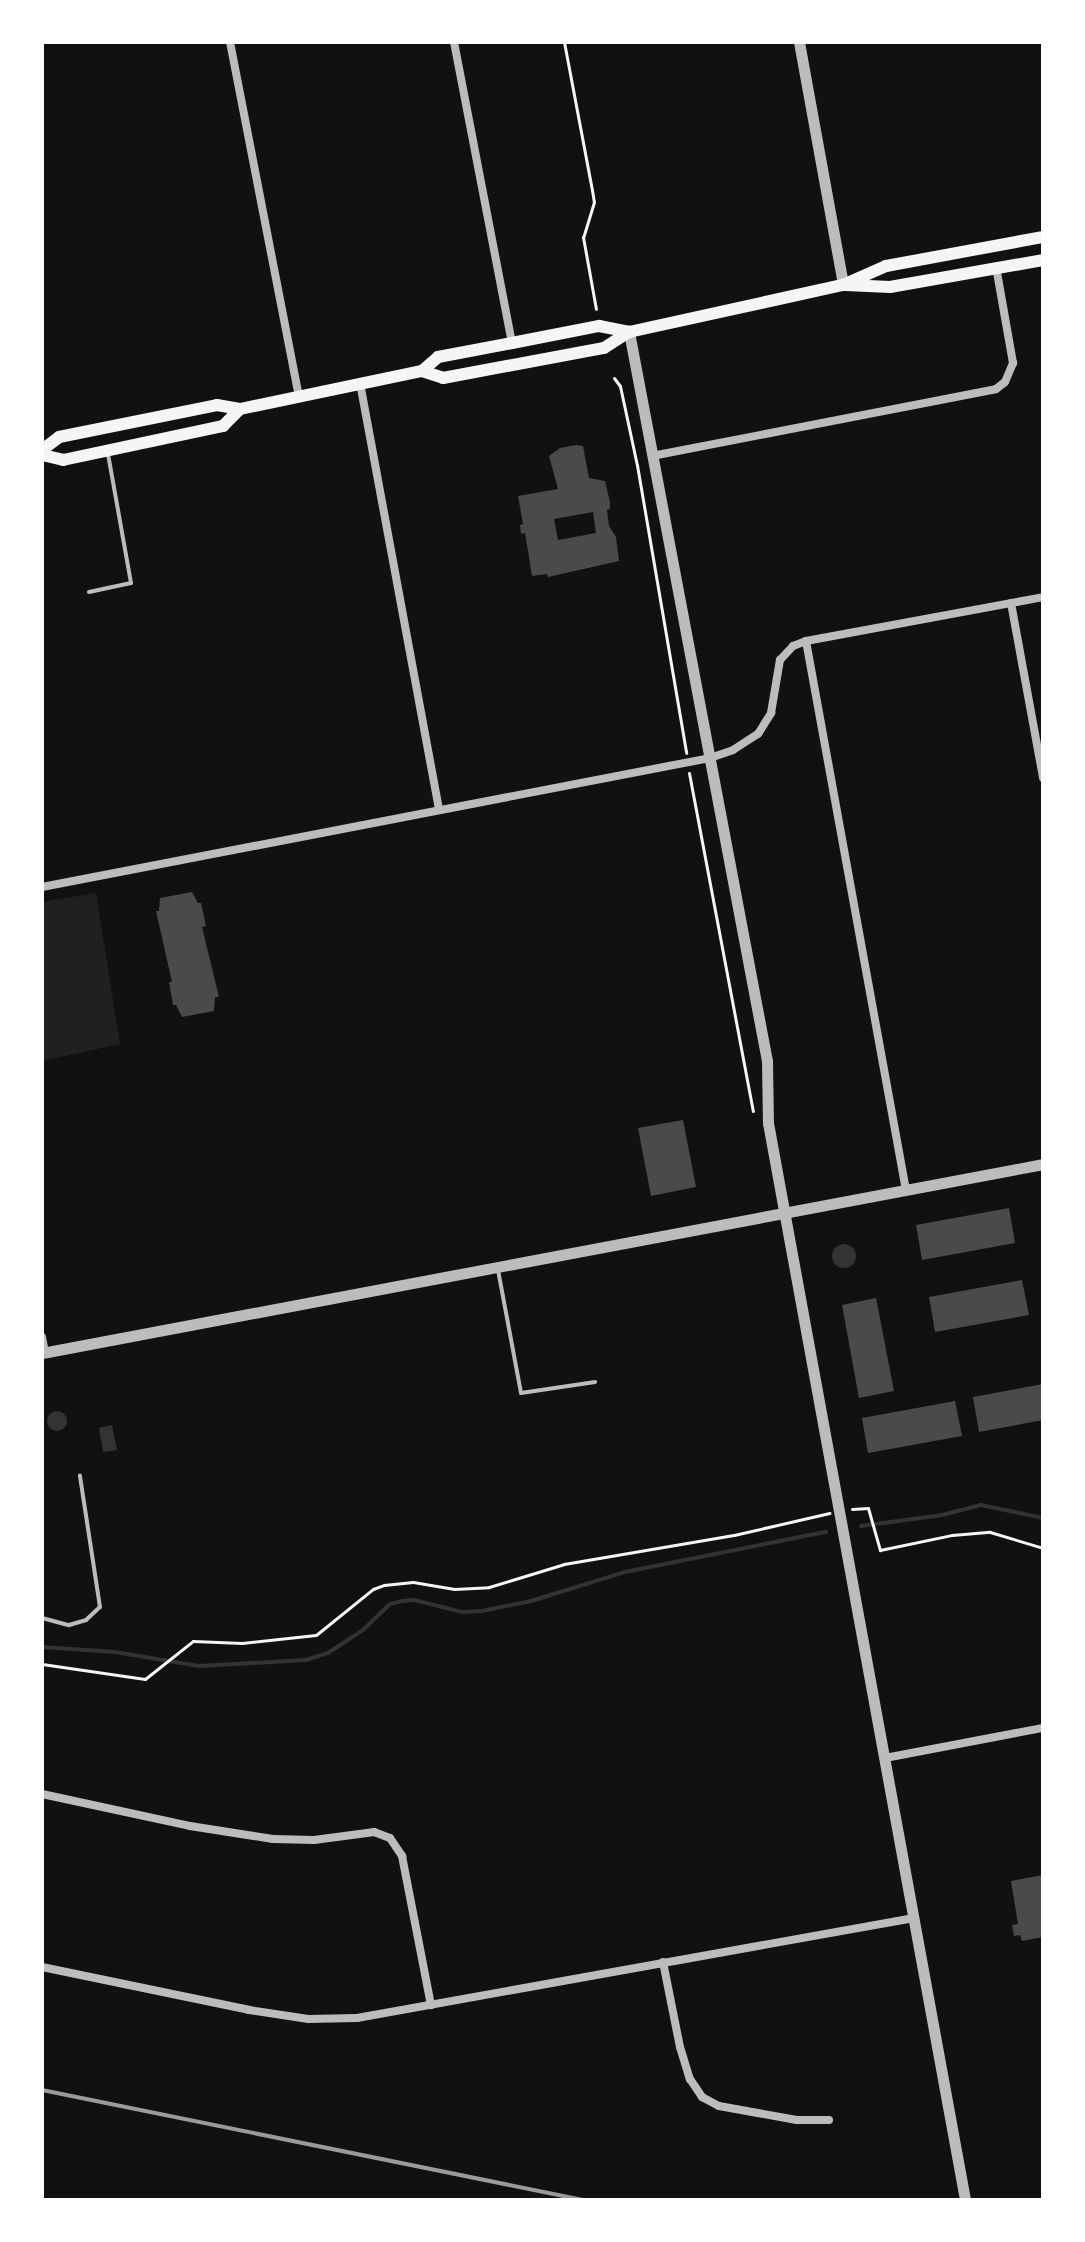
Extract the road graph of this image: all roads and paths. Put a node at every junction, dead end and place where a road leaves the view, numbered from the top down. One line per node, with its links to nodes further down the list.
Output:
1 (230, 42): 15 (street)
2 (454, 42): 11 (street)
3 (564, 42): 9 (path)
4 (799, 42): 8 (street)
5 (1043, 237): 8 (main road)
6 (1043, 260): 7 (main road)
7 (996, 267): 8 (main road); 19 (street)
8 (843, 285): 10 (main road)
9 (596, 309)
10 (629, 332): 11 (main road); 12 (main road); 19 (street)
11 (512, 343): 12 (main road)
12 (422, 371): 14 (main road)
13 (614, 378): 25 (path)
14 (360, 383): 15 (main road); 27 (street)
15 (299, 397): 16 (main road)
16 (240, 409): 17 (main road); 18 (main road)
17 (108, 451): 18 (main road); 20 (lane)
18 (42, 453)
19 (652, 456): 24 (street)
20 (89, 592)
21 (1043, 597): 22 (street)
22 (1011, 603): 23 (street); 26 (street)
23 (806, 641): 24 (street); 31 (street)
24 (710, 758): 25 (street); 32 (street)
25 (687, 762): 27 (street); 29 (path)
26 (1043, 778)
27 (439, 809): 28 (street)
28 (42, 887)
29 (754, 1113)
30 (1043, 1164): 31 (street)
31 (906, 1190): 32 (street)
32 (785, 1214): 33 (street); 38 (street)
33 (497, 1268): 35 (street); 36 (lane)
34 (42, 1337): 35 (street)
35 (43, 1353)
36 (595, 1382)
37 (80, 1476): 40 (lane)
38 (840, 1511): 39 (path); 41 (path); 43 (street)
39 (1043, 1548)
40 (42, 1618)
41 (42, 1664)
42 (1043, 1728): 43 (street)
43 (885, 1758): 45 (street)
44 (42, 1794): 48 (street)
45 (914, 1918): 46 (street); 50 (street)
46 (663, 1962): 48 (street); 49 (street)
47 (42, 1967): 48 (street)
48 (431, 2005)
49 (829, 2120)
50 (965, 2200)

